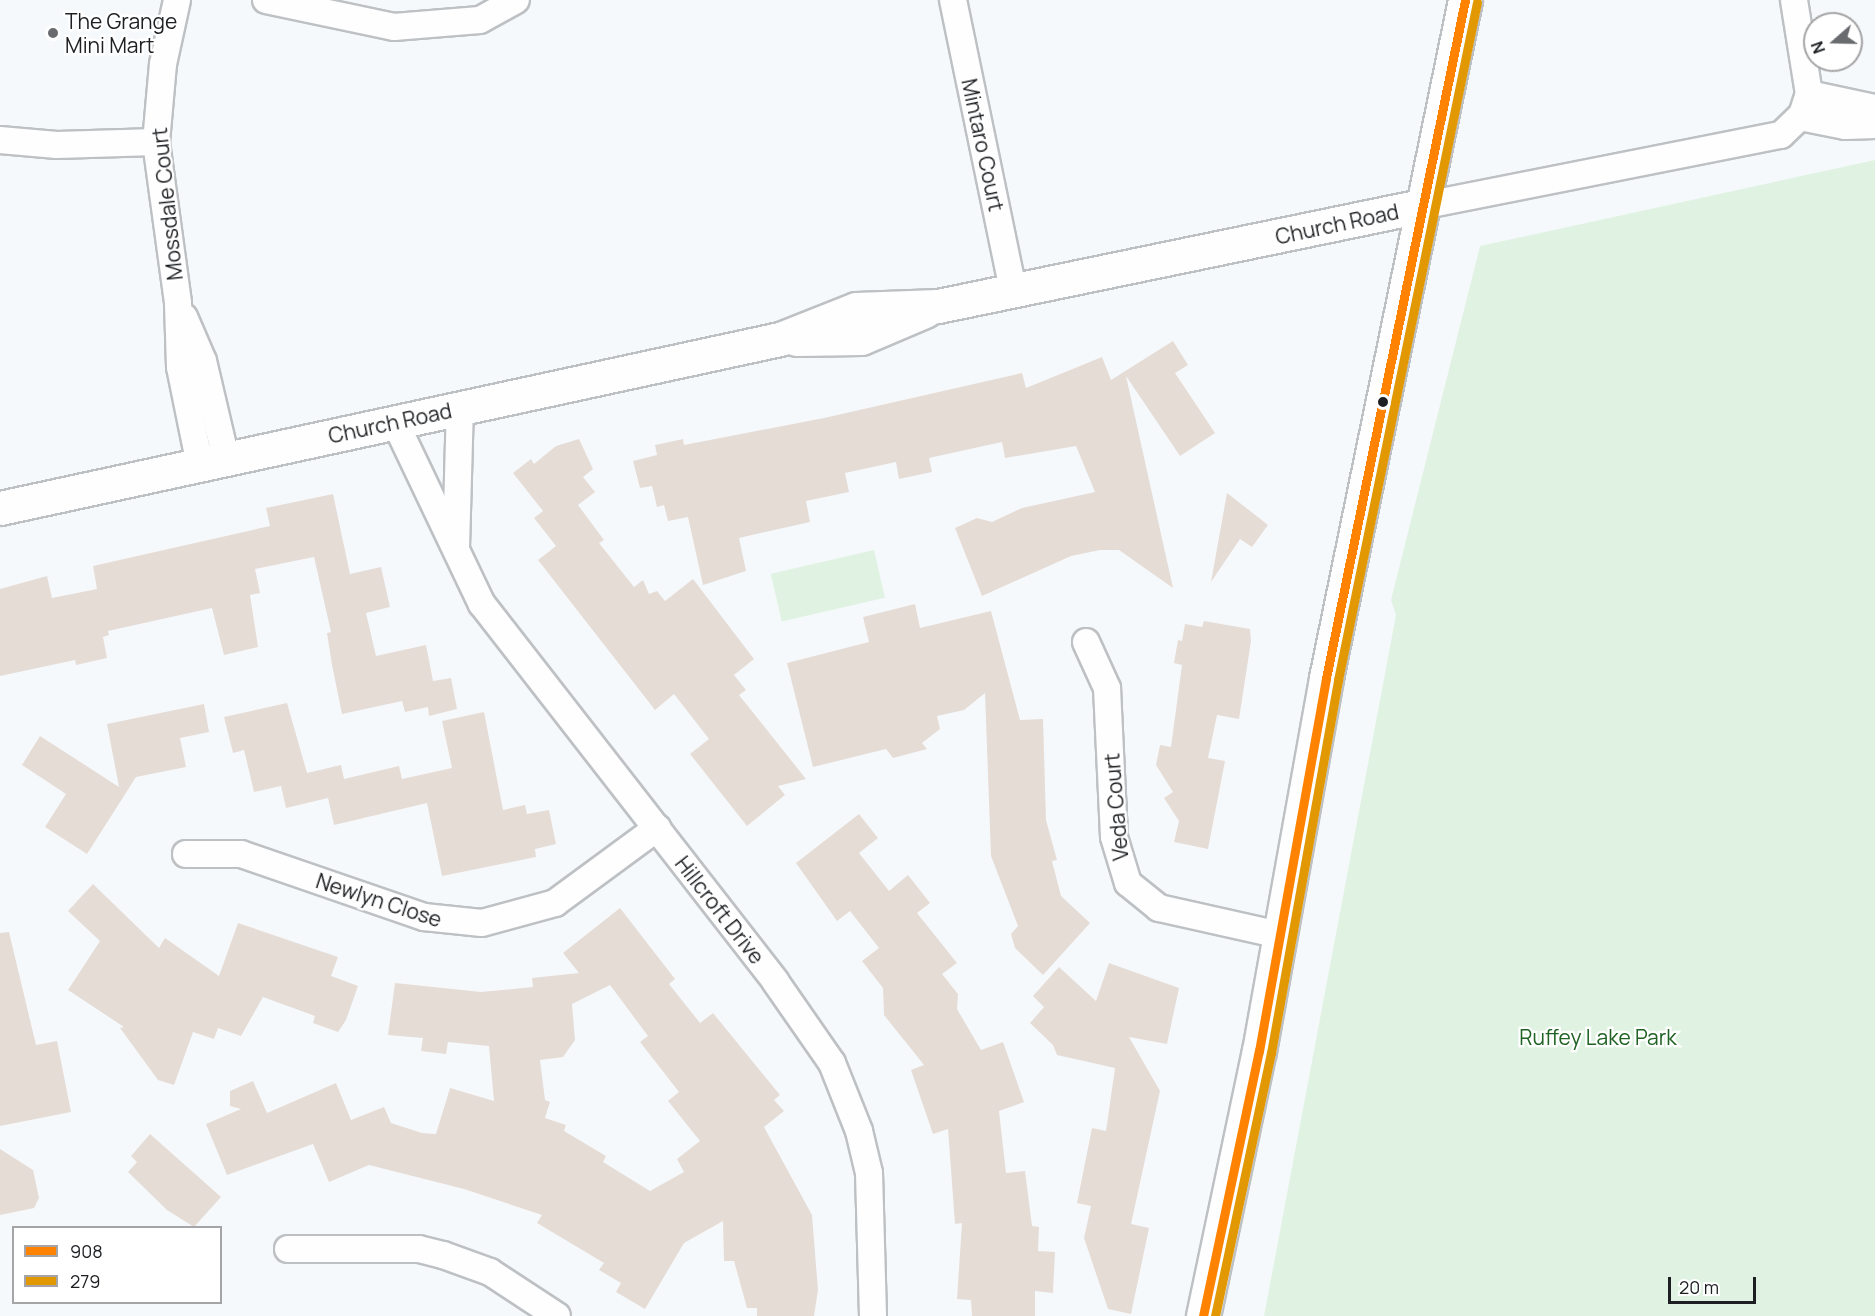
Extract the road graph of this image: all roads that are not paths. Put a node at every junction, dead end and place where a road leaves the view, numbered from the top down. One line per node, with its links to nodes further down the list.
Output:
1 (177, 0): 11 (street, Mossdale Court)
2 (266, 0): 3 (street)
3 (516, 0)
4 (953, 0): 13 (street, Mintaro Court)
5 (1465, 0): 12 (street)
6 (1794, 0): 7 (street)
7 (1805, 106): 8 (street); 9 (street); 12 (street, Church Road)
8 (1875, 108)
9 (1875, 124)
10 (0, 140): 11 (street)
11 (156, 142): 16 (street, Mossdale Court)
12 (1421, 206): 13 (street, Church Road); 22 (street)
13 (1013, 291): 14 (street, Church Road)
14 (460, 408): 15 (street, Church Road); 18 (street, Hillcroft Drive)
15 (395, 422): 16 (street, Church Road); 18 (street, Hillcroft Drive)
16 (213, 462): 17 (street, Church Road)
17 (0, 508)
18 (456, 549): 20 (street, Hillcroft Drive)
19 (1086, 642): 22 (street, Veda Court)
20 (657, 828): 21 (street, Newlyn Close); 25 (street, Hillcroft Drive)
21 (186, 854)
22 (1280, 934): 26 (street)
23 (288, 1249): 24 (street)
24 (557, 1316)
25 (873, 1316)
26 (1203, 1316)

